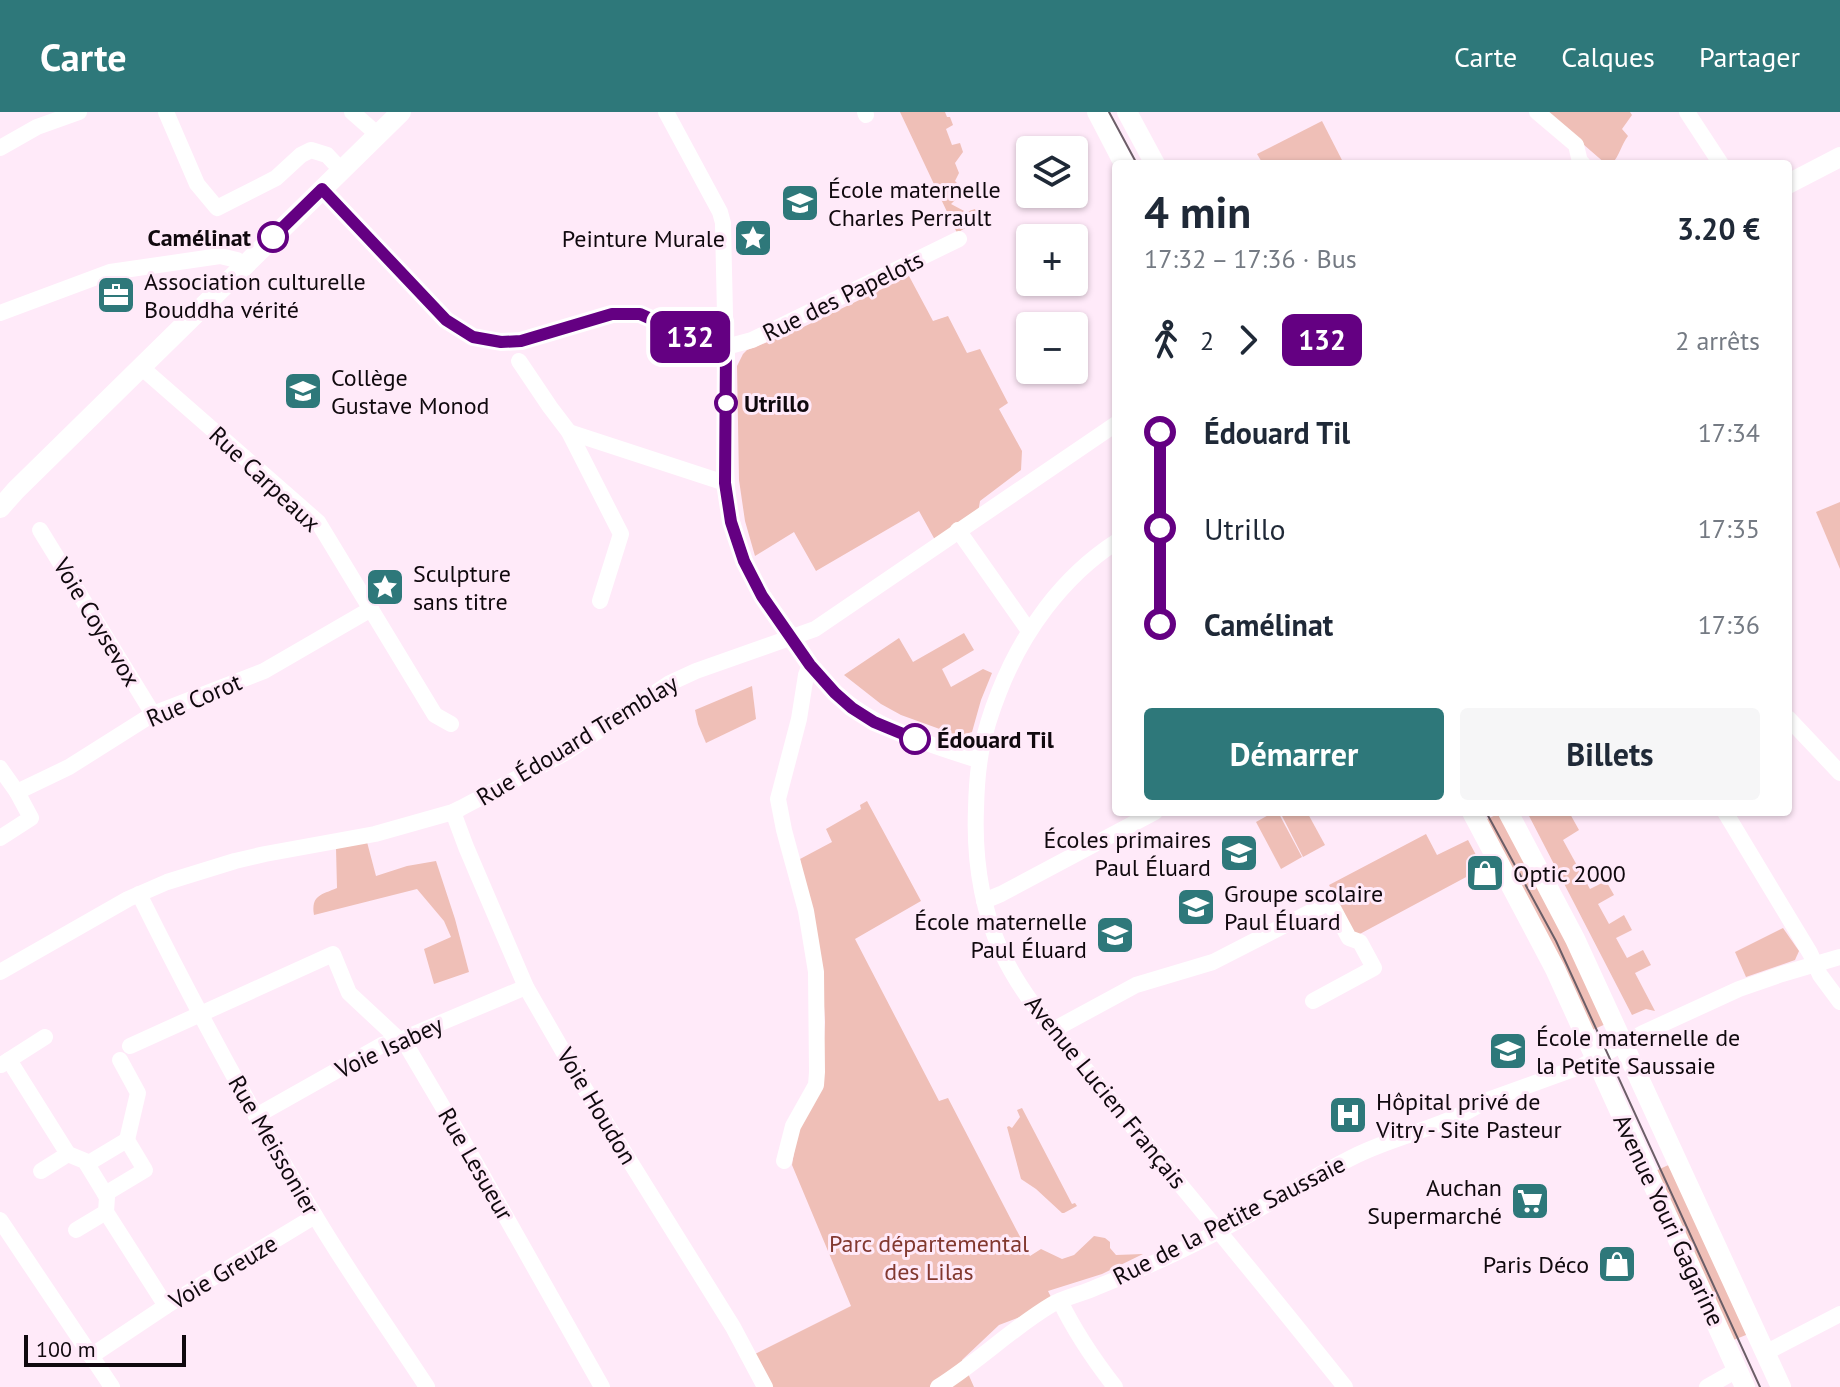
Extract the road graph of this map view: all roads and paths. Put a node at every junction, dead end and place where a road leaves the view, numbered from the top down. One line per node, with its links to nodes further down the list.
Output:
1 (79, 112): 11 (street)
2 (166, 112): 17 (street)
3 (352, 112): 10 (street)
4 (401, 112): 10 (main road)
5 (666, 112): 23 (street)
6 (1097, 112): 13 (main road)
7 (1127, 112): 14 (main road)
8 (1537, 112): 15 (street)
9 (1687, 112): 16 (street)
10 (377, 134): 17 (main road)
11 (0, 148)
12 (1840, 157): 18 (main road)
13 (1122, 160)
14 (1153, 160)
15 (1580, 160)
16 (1718, 160)
17 (341, 170): 19 (main road)
18 (1792, 182)
19 (322, 189): 21 (main road); 23 (street)
20 (959, 239): 23 (street, Rue des Papelots)
21 (244, 265): 22 (street); 25 (main road)
22 (0, 313)
23 (726, 347): 28 (street)
24 (519, 361): 27 (street)
25 (141, 367): 29 (main road); 35 (street, Rue Carpeaux)
26 (1112, 427): 32 (street, Rue Édouard Tremblay)
27 (569, 432): 28 (street); 34 (street)
28 (725, 483): 37 (street)
29 (8, 495): 30 (main road)
30 (0, 508)
31 (40, 530): 39 (street, Voie Coysevox)
32 (958, 530): 36 (street); 37 (street, Rue Édouard Tremblay)
33 (1112, 544): 36 (street, Avenue Lucien Français)
34 (600, 601)
35 (371, 609): 39 (street, Rue Corot); 41 (street, Rue Carpeaux)
36 (1029, 631): 42 (street, Avenue Lucien Français)
37 (793, 638): 38 (street); 46 (street, Rue Édouard Tremblay)
38 (810, 665): 42 (street); 70 (street)
39 (153, 714): 45 (street, Rue Corot)
40 (1792, 722): 44 (street)
41 (451, 724)
42 (978, 760): 53 (street, Avenue Lucien Français)
43 (0, 768): 45 (street)
44 (1840, 773)
45 (17, 792): 51 (street)
46 (453, 812): 52 (street, Rue Édouard Tremblay); 57 (street, Voie Houdon)
47 (1147, 816): 53 (street)
48 (1474, 816): 65 (main road, Avenue Youri Gagarine)
49 (1510, 816): 64 (main road, Avenue Youri Gagarine)
50 (1727, 816): 55 (street)
51 (0, 838)
52 (139, 894): 56 (street, Rue Édouard Tremblay); 60 (street, Rue Meissonier)
53 (984, 901): 61 (street, Avenue Lucien Français)
54 (1840, 957): 55 (street, Rue de la Petite Saussaie)
55 (1815, 965): 59 (street); 64 (street, Rue de la Petite Saussaie)
56 (0, 972)
57 (526, 987): 63 (street, Voie Isabey); 88 (street, Voie Houdon)
58 (1313, 1001): 61 (street)
59 (1840, 1002)
60 (199, 1014): 63 (street, Rue Lesueur); 67 (street, Rue Meissonier); 68 (street)
61 (1053, 1030): 78 (street, Avenue Lucien Français)
62 (45, 1037): 66 (street)
63 (400, 1040): 67 (street, Voie Isabey); 87 (street, Rue Lesueur)
64 (1624, 1044): 65 (street, Rue de la Petite Saussaie); 82 (main road, Avenue Youri Gagarine)
65 (1595, 1058): 78 (street, Rue de la Petite Saussaie); 84 (main road, Avenue Youri Gagarine)
66 (5, 1063): 69 (street)
67 (256, 1116): 75 (street, Rue Meissonier)
68 (127, 1140): 71 (street); 73 (street)
69 (68, 1154): 71 (street); 72 (street)
70 (784, 1161)
71 (87, 1164): 73 (street)
72 (41, 1171)
73 (105, 1194): 74 (street)
74 (106, 1212): 77 (street); 80 (street)
75 (315, 1216): 80 (street, Voie Greuze); 86 (street, Rue Meissonier)
76 (0, 1220): 83 (street)
77 (76, 1230)
78 (1219, 1231): 79 (street, Rue de la Petite Saussaie); 91 (street, Avenue Lucien Français)
79 (1060, 1301): 89 (street, Rue de la Petite Saussaie); 90 (street)
80 (166, 1306): 83 (street, Voie Greuze)
81 (1840, 1314): 82 (street)
82 (1765, 1353): 93 (main road, Avenue Youri Gagarine)
83 (91, 1356): 85 (street)
84 (1741, 1379): 92 (street)
85 (112, 1387)
86 (427, 1387)
87 (602, 1387)
88 (765, 1387)
89 (938, 1387)
90 (1115, 1387)
91 (1345, 1387)
92 (1707, 1387)
93 (1781, 1387)

